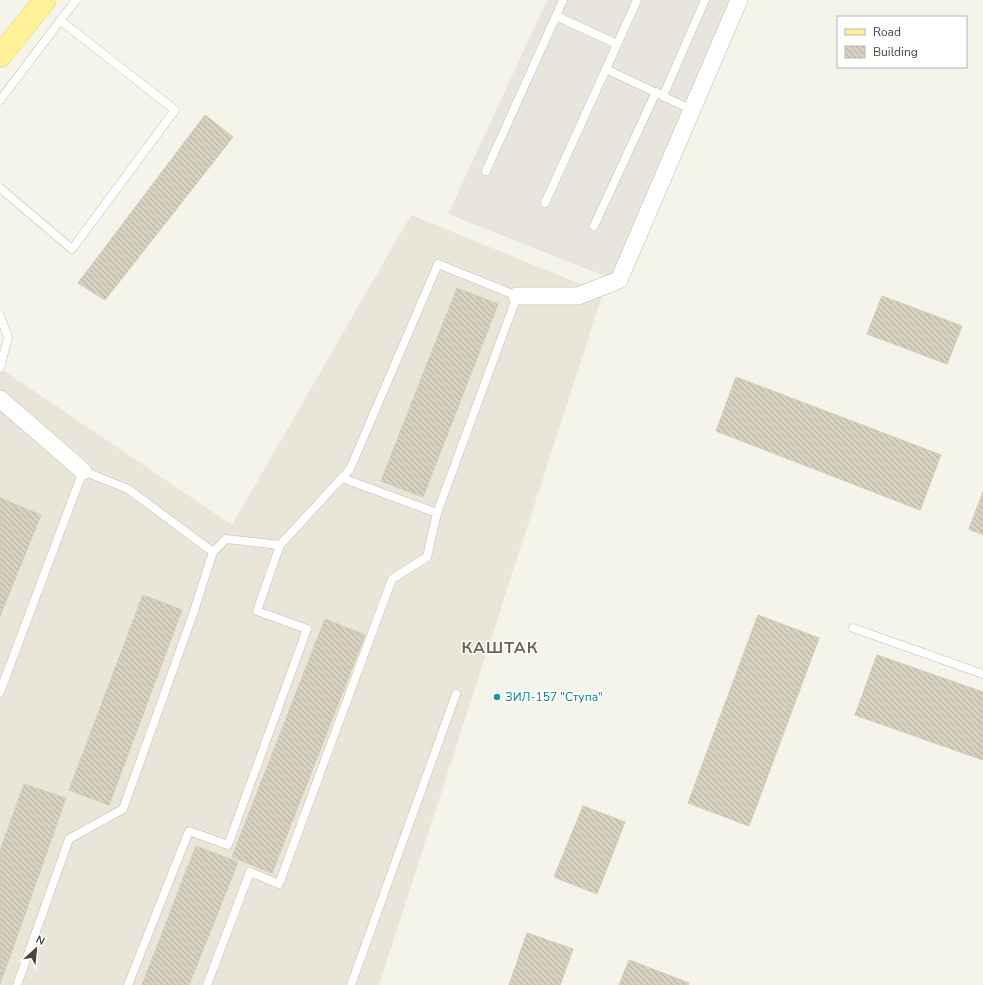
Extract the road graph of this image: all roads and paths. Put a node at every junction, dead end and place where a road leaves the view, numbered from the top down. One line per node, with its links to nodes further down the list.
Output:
1 (45, 0): 10 (main road)
2 (76, 0): 8 (lane)
3 (563, 0): 7 (lane)
4 (637, 0): 9 (lane)
5 (705, 0): 12 (lane)
6 (739, 0): 14 (street)
7 (556, 16): 9 (lane); 15 (lane)
8 (61, 21): 13 (lane); 16 (lane)
9 (617, 44): 11 (lane)
10 (0, 56)
11 (606, 69): 12 (lane); 17 (lane)
12 (660, 94): 14 (lane); 18 (lane)
13 (0, 100)
14 (692, 110): 19 (street)
15 (486, 171)
16 (0, 188)
17 (545, 203)
18 (594, 226)
19 (517, 296): 24 (lane); 25 (lane)
20 (0, 316): 21 (lane)
21 (0, 368)
22 (0, 399): 23 (street)
23 (83, 471): 27 (lane); 30 (lane)
24 (342, 478): 25 (lane); 26 (lane)
25 (437, 512): 34 (lane)
26 (280, 545): 27 (lane); 33 (lane)
27 (213, 552): 32 (lane)
28 (853, 628): 29 (lane)
29 (983, 674)
30 (0, 692)
31 (456, 694): 35 (lane)
32 (17, 985)
33 (128, 985)
34 (207, 985)
35 (352, 985)

